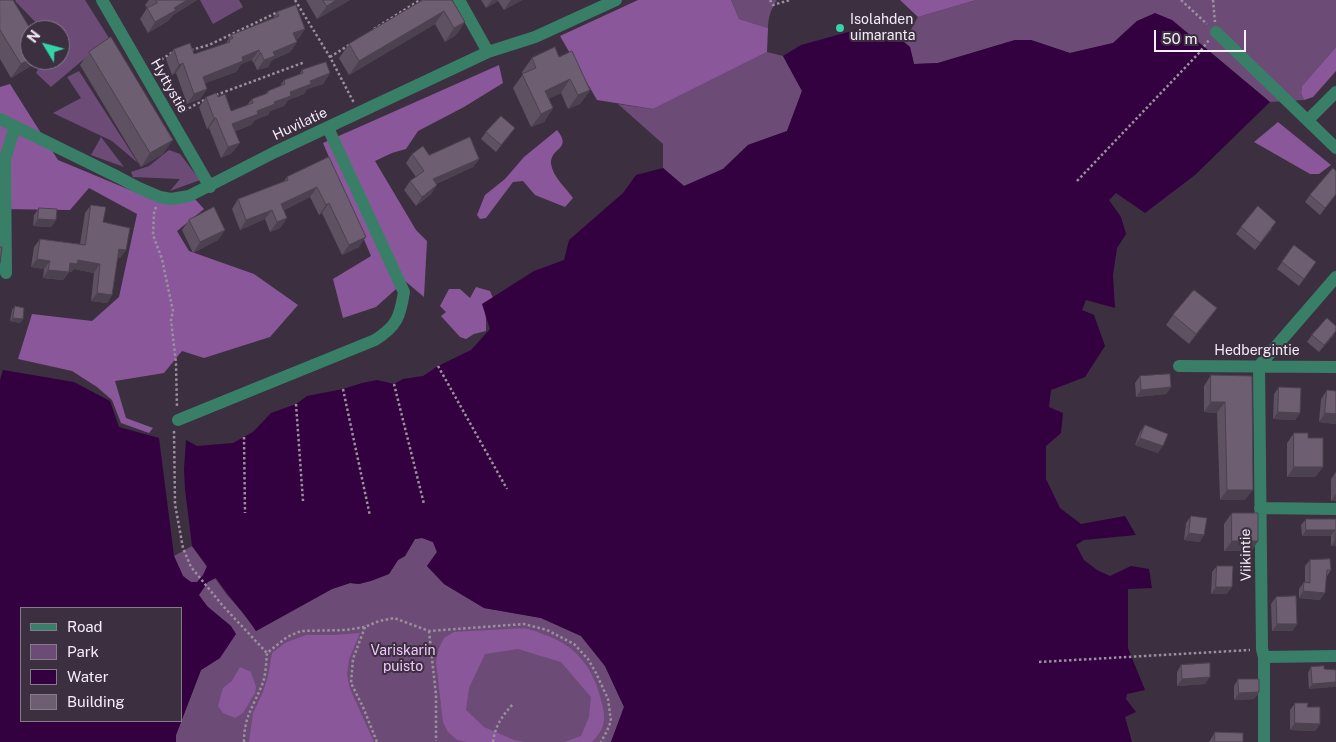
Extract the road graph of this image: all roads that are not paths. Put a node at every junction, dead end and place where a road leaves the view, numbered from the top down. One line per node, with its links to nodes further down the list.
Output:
1 (102, 0): 12 (street, Hyttystie)
2 (459, 0): 5 (street)
3 (616, 0): 5 (street, Huvilatie)
4 (1216, 32): 8 (street)
5 (488, 52): 10 (street, Huvilatie)
6 (1336, 92): 8 (street)
7 (0, 119): 9 (street, Huvilatie)
8 (1308, 120): 11 (street)
9 (15, 126): 12 (street, Huvilatie); 13 (street)
10 (328, 128): 12 (street, Huvilatie); 18 (street)
11 (1336, 148)
12 (210, 187)
13 (6, 273)
14 (1336, 277): 16 (street)
15 (1179, 366): 16 (street, Hedbergintie)
16 (1259, 366): 17 (street, Hedbergintie); 19 (street, Viikintie)
17 (1336, 367)
18 (178, 420)
19 (1260, 508): 20 (street); 21 (street, Viikintie)
20 (1336, 509)
21 (1263, 653): 22 (street); 23 (street, Viikintie)
22 (1336, 656)
23 (1264, 742)

